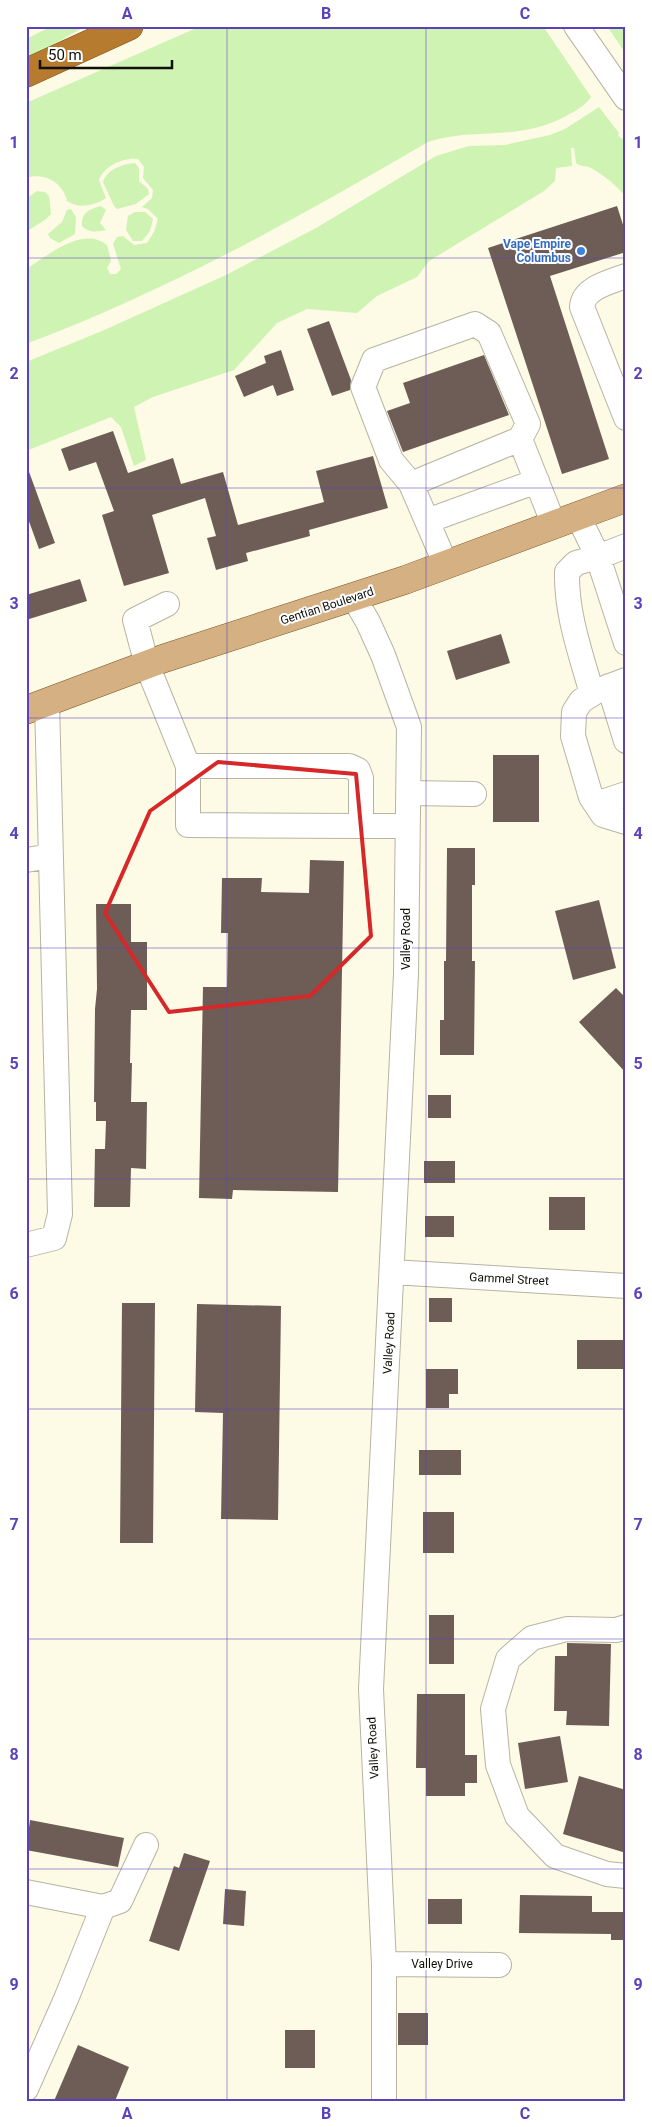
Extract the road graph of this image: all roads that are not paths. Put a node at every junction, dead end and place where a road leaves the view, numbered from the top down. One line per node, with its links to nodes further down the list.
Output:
1 (129, 26): 3 (highway)
2 (576, 26): 4 (street)
3 (26, 73)
4 (626, 98)
5 (625, 280): 6 (street)
6 (626, 418)
7 (520, 439): 8 (street); 9 (street); 9 (street)
8 (537, 481): 11 (street); 12 (street)
9 (411, 484): 11 (street)
10 (626, 498): 12 (main road, Gentian Boulevard)
11 (427, 520): 15 (street)
12 (566, 520): 14 (street); 15 (main road, Gentian Boulevard)
13 (626, 546): 14 (street)
14 (598, 557): 18 (street); 20 (street)
15 (446, 565): 16 (main road, Gentian Boulevard)
16 (354, 598): 19 (main road, Gentian Boulevard); 24 (street, Valley Road)
17 (167, 604): 19 (street)
18 (626, 643)
19 (147, 665): 21 (main road, Gentian Boulevard); 23 (street)
20 (609, 687): 22 (street); 27 (street)
21 (37, 706): 31 (street)
22 (626, 741)
23 (188, 766): 29 (street); 29 (street)
24 (408, 793): 25 (street); 30 (street, Valley Road)
25 (474, 794)
26 (626, 794): 27 (street)
27 (596, 804): 28 (street)
28 (626, 822)
29 (361, 826): 30 (street)
30 (407, 826): 34 (street, Valley Road)
31 (51, 856): 32 (street); 33 (street)
32 (26, 860)
33 (26, 1245)
34 (392, 1272): 35 (street, Gammel Street); 41 (street, Valley Road)
35 (626, 1286)
36 (626, 1627): 38 (street)
37 (146, 1845): 40 (street)
38 (626, 1876)
39 (26, 1892): 40 (street)
40 (103, 1907): 43 (street)
41 (384, 1964): 42 (street, Valley Drive); 44 (street, Valley Road)
42 (499, 1965)
43 (26, 2089)
44 (384, 2101)

